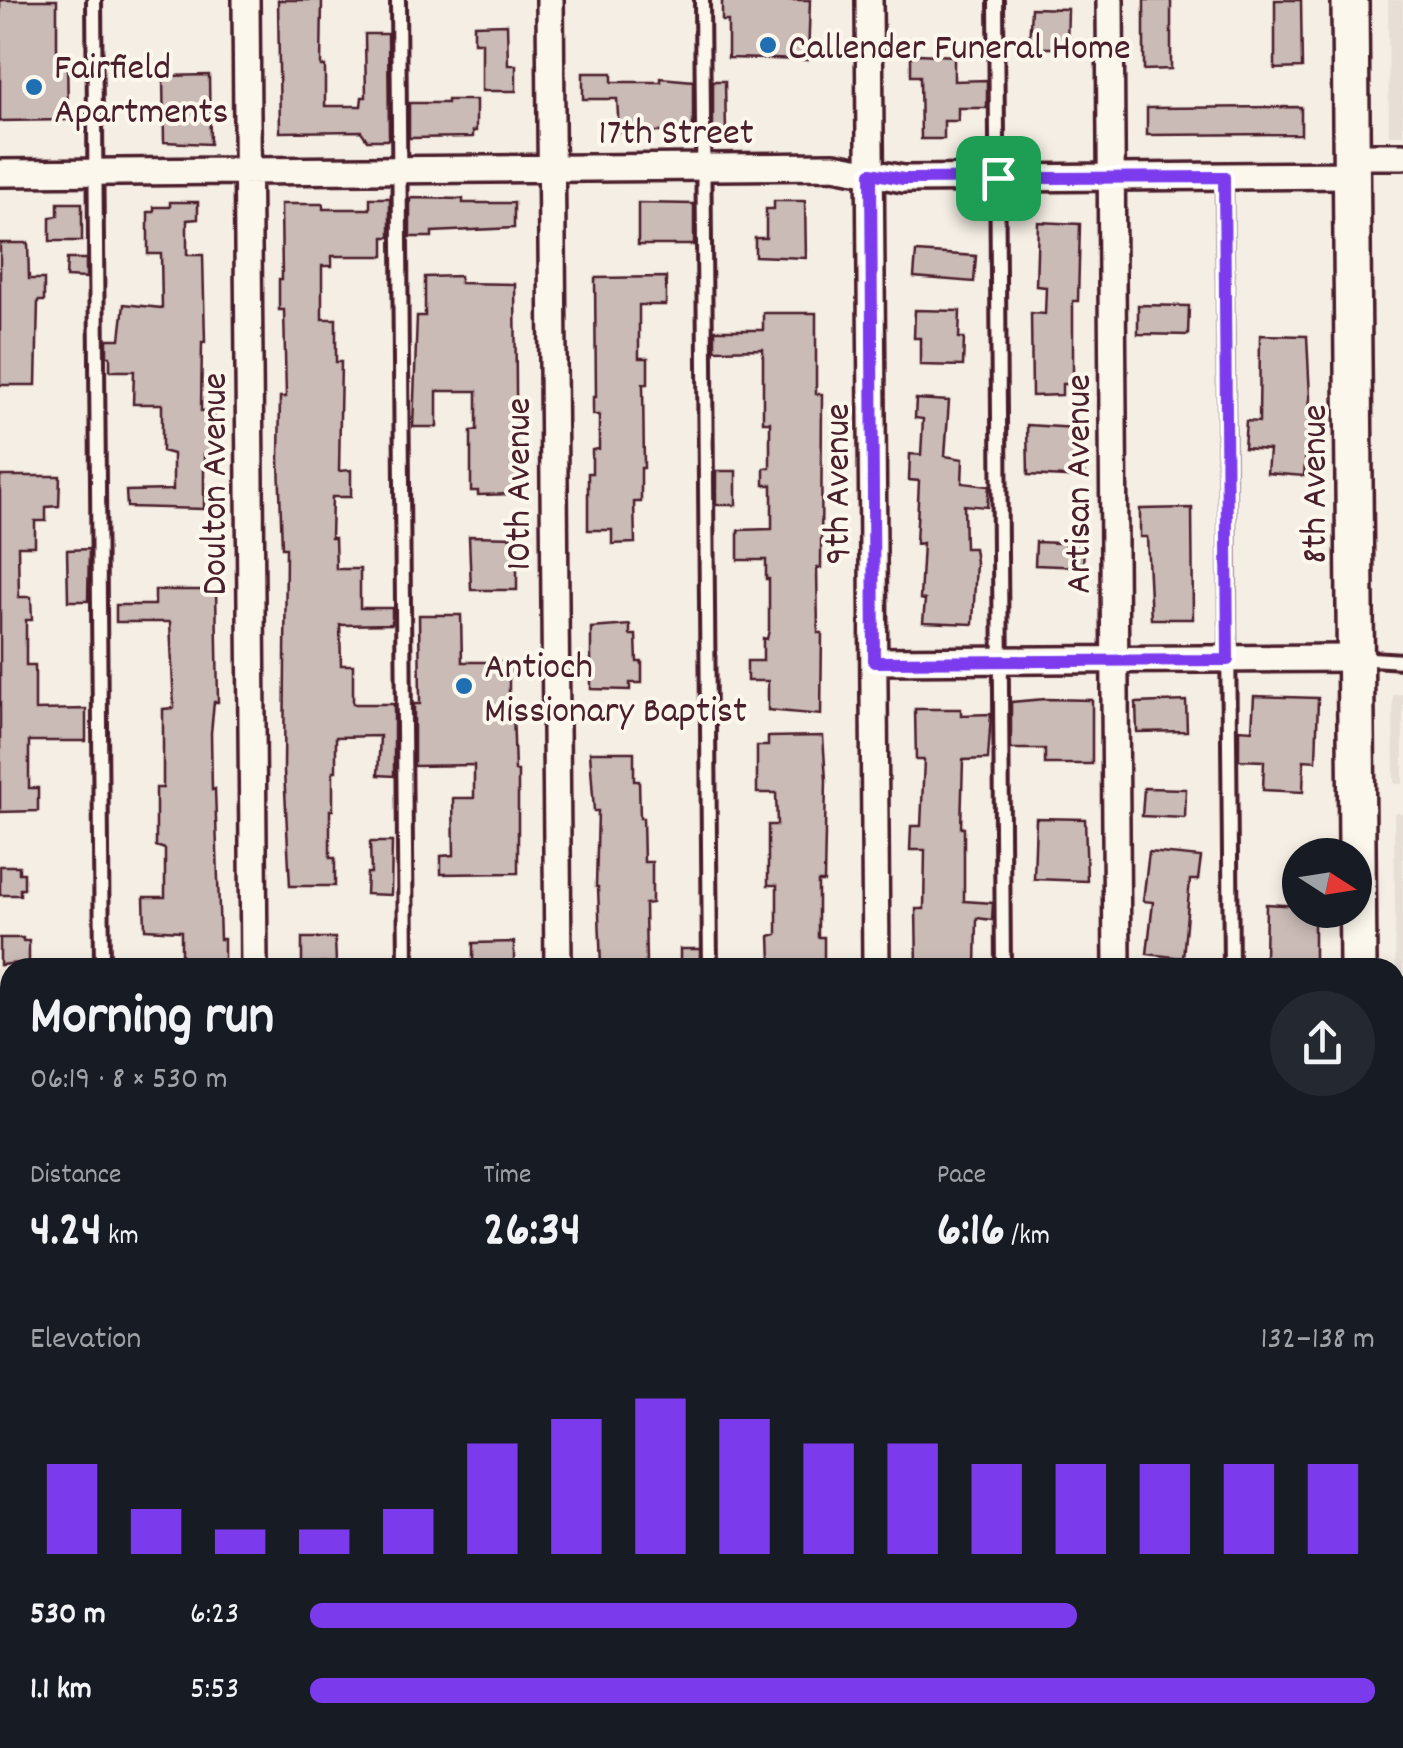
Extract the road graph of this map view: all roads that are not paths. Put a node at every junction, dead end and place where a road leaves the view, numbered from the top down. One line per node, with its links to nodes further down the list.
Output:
1 (94, 0): 17 (lane)
2 (246, 0): 15 (street, Doulton Avenue)
3 (398, 0): 14 (lane)
4 (550, 0): 12 (street, 10th Avenue)
5 (702, 0): 13 (lane)
6 (869, 0): 18 (street, 9th Avenue)
7 (996, 0): 21 (lane)
8 (1110, 0): 19 (street, Artisan Avenue)
9 (1350, 0): 11 (main road, 8th Avenue)
10 (1403, 156): 11 (street, 17th Street)
11 (1351, 166): 20 (street, 17th Street); 22 (main road, 8th Avenue)
12 (551, 168): 13 (street, 17th Street); 14 (street, 17th Street); 31 (street, 10th Avenue)
13 (704, 168): 18 (street, 17th Street); 32 (lane)
14 (400, 170): 15 (street, 17th Street); 30 (lane)
15 (247, 172): 17 (street, 17th Street); 29 (street, Doulton Avenue)
16 (0, 173): 17 (street, 17th Street)
17 (95, 173): 28 (lane)
18 (871, 173): 21 (street, 17th Street); 27 (street, 9th Avenue)
19 (1111, 176): 20 (street, 17th Street); 21 (street, 17th Street); 23 (street, Artisan Avenue)
20 (1224, 177): 24 (lane)
21 (998, 178): 25 (lane)
22 (1356, 658): 24 (street); 26 (lane); 37 (main road, 8th Avenue)
23 (1115, 660): 24 (street); 25 (street); 35 (street, Artisan Avenue)
24 (1228, 660): 36 (lane)
25 (1001, 661): 27 (street); 34 (lane)
26 (1403, 661)
27 (874, 662): 33 (street, 9th Avenue)
28 (102, 958)
29 (254, 958)
30 (406, 958)
31 (558, 958)
32 (710, 958)
33 (876, 958)
34 (1004, 958)
35 (1117, 958)
36 (1231, 958)
37 (1358, 958)

